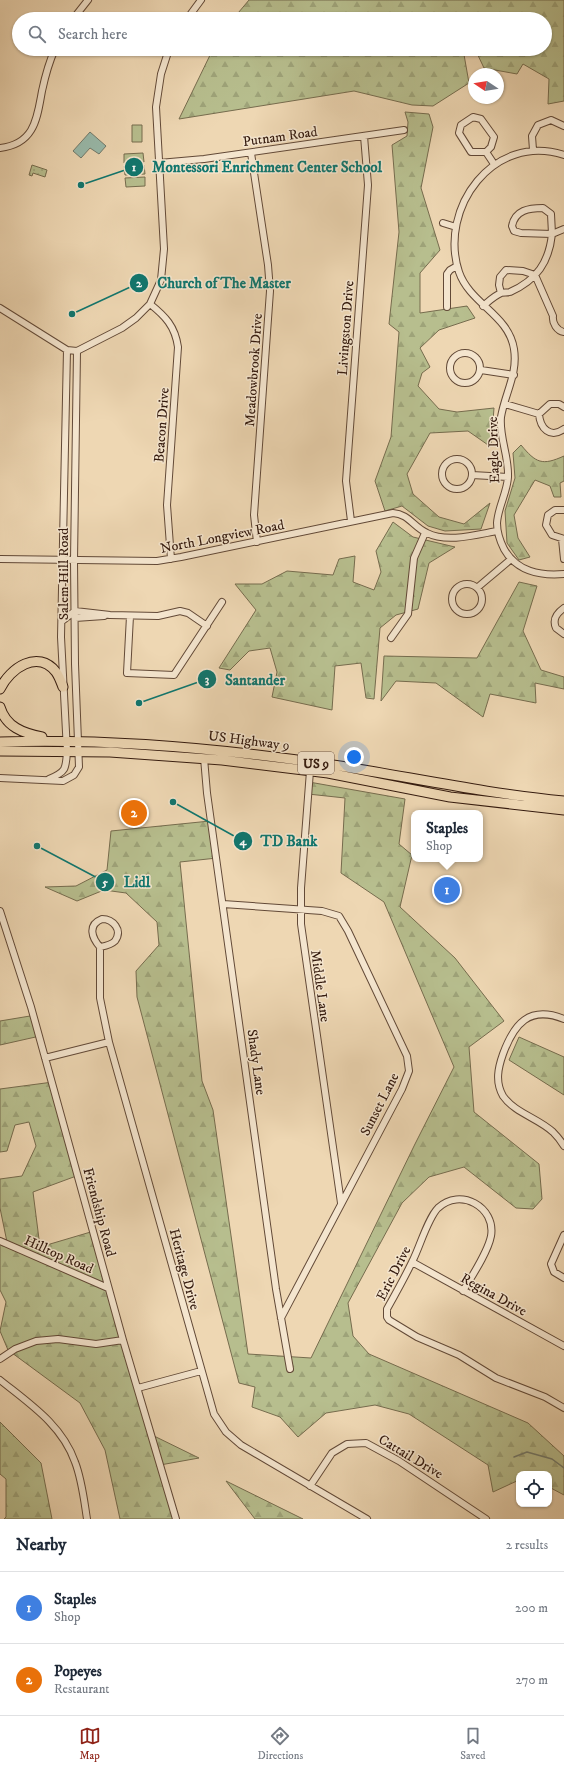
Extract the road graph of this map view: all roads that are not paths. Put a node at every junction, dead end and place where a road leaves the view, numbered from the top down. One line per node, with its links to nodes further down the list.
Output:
1 (88, 0): 3 (street)
2 (201, 0): 4 (street)
3 (79, 12)
4 (192, 12)
5 (52, 56): 10 (street)
6 (167, 56): 15 (street)
7 (564, 126): 11 (street)
8 (404, 130): 9 (street, Putnam Road)
9 (364, 136): 12 (street, Putnam Road); 40 (street, Livingston Drive)
10 (0, 148)
11 (533, 150): 14 (street, Eagle Drive); 16 (street, Eagle Drive)
12 (251, 152): 15 (street, Putnam Road); 44 (street, Meadowbrook Drive)
13 (486, 152): 13 (street); 16 (street)
14 (564, 155)
15 (159, 163): 24 (street)
16 (494, 164): 18 (street, Eagle Drive)
17 (443, 223): 18 (street)
18 (456, 227): 21 (street, Eagle Drive)
19 (564, 229): 20 (street)
20 (552, 234): 20 (street); 22 (street)
21 (457, 266): 25 (street, Eagle Drive); 26 (street)
22 (535, 276): 23 (street); 23 (street); 28 (street)
23 (501, 293): 25 (street)
24 (150, 304): 30 (street); 46 (street, Beacon Drive)
25 (483, 306): 32 (street, Eagle Drive)
26 (446, 307)
27 (0, 308): 29 (street)
28 (564, 332)
29 (67, 350): 30 (street); 48 (street, Salem Hill Road)
30 (77, 351): 50 (street, Salem Hill Road)
31 (481, 370): 31 (street); 32 (street)
32 (514, 375): 33 (street, Eagle Drive)
33 (505, 404): 35 (street); 38 (street, Eagle Drive)
34 (564, 407): 35 (street)
35 (538, 414): 36 (street)
36 (564, 429)
37 (472, 475): 37 (street); 38 (street)
38 (508, 477): 41 (street, Eagle Drive)
39 (564, 510): 43 (street)
40 (351, 521): 42 (street, North Longview Road); 44 (street, North Longview Road)
41 (497, 531): 42 (street); 49 (street, Eagle Drive)
42 (425, 533): 62 (street)
43 (563, 539): 47 (street)
44 (257, 542): 46 (street, North Longview Road)
45 (0, 559): 48 (street, North Longview Road)
46 (171, 559): 50 (street, North Longview Road)
47 (564, 559)
48 (64, 560): 50 (street, North Longview Road); 59 (street, Salem Hill Road)
49 (510, 560): 51 (street); 52 (street)
50 (74, 561): 55 (street, Salem Hill Road)
51 (564, 574)
52 (478, 588): 52 (street)
53 (222, 602): 60 (street)
54 (564, 608): 61 (street)
55 (75, 611): 56 (street); 58 (street, Salem Hill Road); 59 (street)
56 (110, 615): 57 (street); 58 (street)
57 (130, 616): 60 (street); 60 (street)
58 (75, 618): 67 (street, Salem Hill Road)
59 (62, 621): 63 (street, Salem Hill Road)
60 (207, 626)
61 (564, 634)
62 (392, 638)
63 (63, 686): 64 (highway); 66 (street, Salem Hill Road)
64 (0, 688)
65 (0, 707): 66 (highway)
66 (62, 740): 67 (highway, US Highway 9 / US 9); 68 (highway, US Highway 9 / US 9); 70 (street, Salem Hill Road)
67 (78, 740): 71 (street, Salem Hill Road); 76 (highway, US Highway 9 / US 9)
68 (0, 742)
69 (0, 751): 70 (highway, US Highway 9 / US 9)
70 (67, 751): 71 (highway, US Highway 9 / US 9); 75 (street, Salem Hill Road)
71 (80, 752): 72 (highway, US Highway 9 / US 9); 75 (street, Salem Hill Road)
72 (204, 758): 73 (highway, US Highway 9 / US 9); 78 (street, Shady Lane)
73 (310, 771): 77 (highway, US Highway 9 / US 9); 79 (street, Middle Lane)
74 (0, 778): 75 (street, Salem Hill Road)
75 (46, 780)
76 (564, 801)
77 (564, 810)
78 (223, 904): 79 (street, Sunset Lane); 93 (street, Shady Lane)
79 (301, 909): 86 (street, Middle Lane); 86 (street, Sunset Lane)
80 (0, 910): 84 (street, Friendship Road)
81 (100, 947): 81 (street, Heritage Drive); 83 (street, Heritage Drive)
82 (564, 1019): 85 (street)
83 (109, 1042): 84 (street); 98 (street, Heritage Drive)
84 (45, 1058): 91 (street, Friendship Road)
85 (564, 1146)
86 (341, 1203): 93 (street, Sunset Lane)
87 (564, 1235): 90 (street)
88 (0, 1241): 91 (street, Hilltop Road)
89 (412, 1262): 92 (street, Regina Drive); 92 (street, Eric Drive); 101 (street, Eric Drive)
90 (564, 1278)
91 (108, 1288): 94 (street, Friendship Road)
92 (464, 1291): 95 (street, Regina Drive)
93 (280, 1318): 97 (street, Shady Lane)
94 (123, 1340): 96 (street); 100 (street, Friendship Road)
95 (564, 1346)
96 (0, 1359)
97 (290, 1369)
98 (201, 1371): 100 (street); 102 (street, Heritage Drive)
99 (0, 1380): 103 (street)
100 (138, 1388): 104 (street, Friendship Road)
101 (564, 1408)
102 (310, 1486): 105 (street, Heritage Drive); 106 (street, Cattail Drive)
103 (88, 1519)
104 (176, 1519)
105 (367, 1519)
106 (486, 1519)

